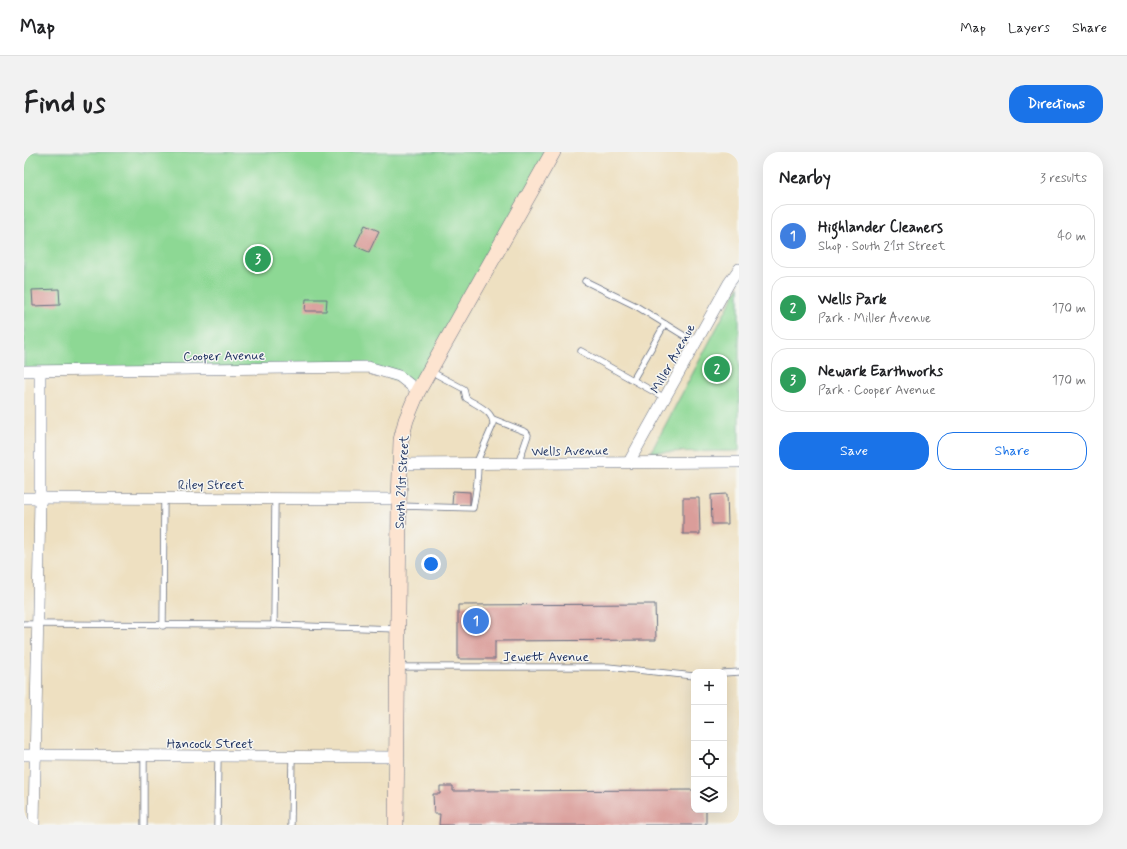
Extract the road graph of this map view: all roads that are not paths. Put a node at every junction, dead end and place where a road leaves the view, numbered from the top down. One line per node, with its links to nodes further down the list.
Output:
1 (553, 152): 8 (main road, South 21st Street)
2 (739, 269): 5 (street, Miller Avenue)
3 (585, 282): 4 (lane)
4 (666, 324): 5 (lane); 10 (lane)
5 (696, 343): 12 (street, Miller Avenue)
6 (581, 351): 10 (lane)
7 (24, 371): 9 (street, Cooper Avenue)
8 (430, 371): 11 (main road, South 21st Street); 13 (lane)
9 (40, 372): 11 (street, Cooper Avenue); 22 (street)
10 (633, 380): 12 (lane)
11 (418, 391): 16 (main road, South 21st Street)
12 (665, 398): 14 (street, Miller Avenue)
13 (493, 419): 17 (lane); 18 (lane)
14 (629, 462): 15 (street, Wells Avenue); 18 (street, Wells Avenue)
15 (739, 462)
16 (401, 464): 17 (street, Wells Avenue); 23 (main road, South 21st Street)
17 (477, 464): 18 (street, Wells Avenue); 23 (lane)
18 (518, 464)
19 (24, 498): 22 (street, Riley Street)
20 (164, 498): 21 (street, Riley Street); 22 (street, Riley Street); 26 (lane)
21 (275, 498): 23 (street, Riley Street); 27 (lane)
22 (40, 499): 25 (street)
23 (399, 502): 28 (main road, South 21st Street)
24 (24, 624): 25 (lane)
25 (36, 624): 26 (lane); 33 (street)
26 (163, 626): 27 (lane)
27 (274, 626): 28 (lane)
28 (398, 629): 29 (main road, South 21st Street)
29 (398, 668): 32 (lane, Jewett Avenue); 37 (main road, South 21st Street)
30 (739, 672): 31 (lane)
31 (727, 674)
32 (691, 676)
33 (29, 755): 35 (street, Hancock Street); 38 (street)
34 (292, 756): 36 (street, Hancock Street); 37 (street, Hancock Street); 41 (lane)
35 (144, 757): 36 (street, Hancock Street); 39 (lane)
36 (218, 757): 40 (lane)
37 (396, 757): 42 (main road, South 21st Street)
38 (34, 825)
39 (144, 825)
40 (217, 825)
41 (291, 825)
42 (396, 825)

